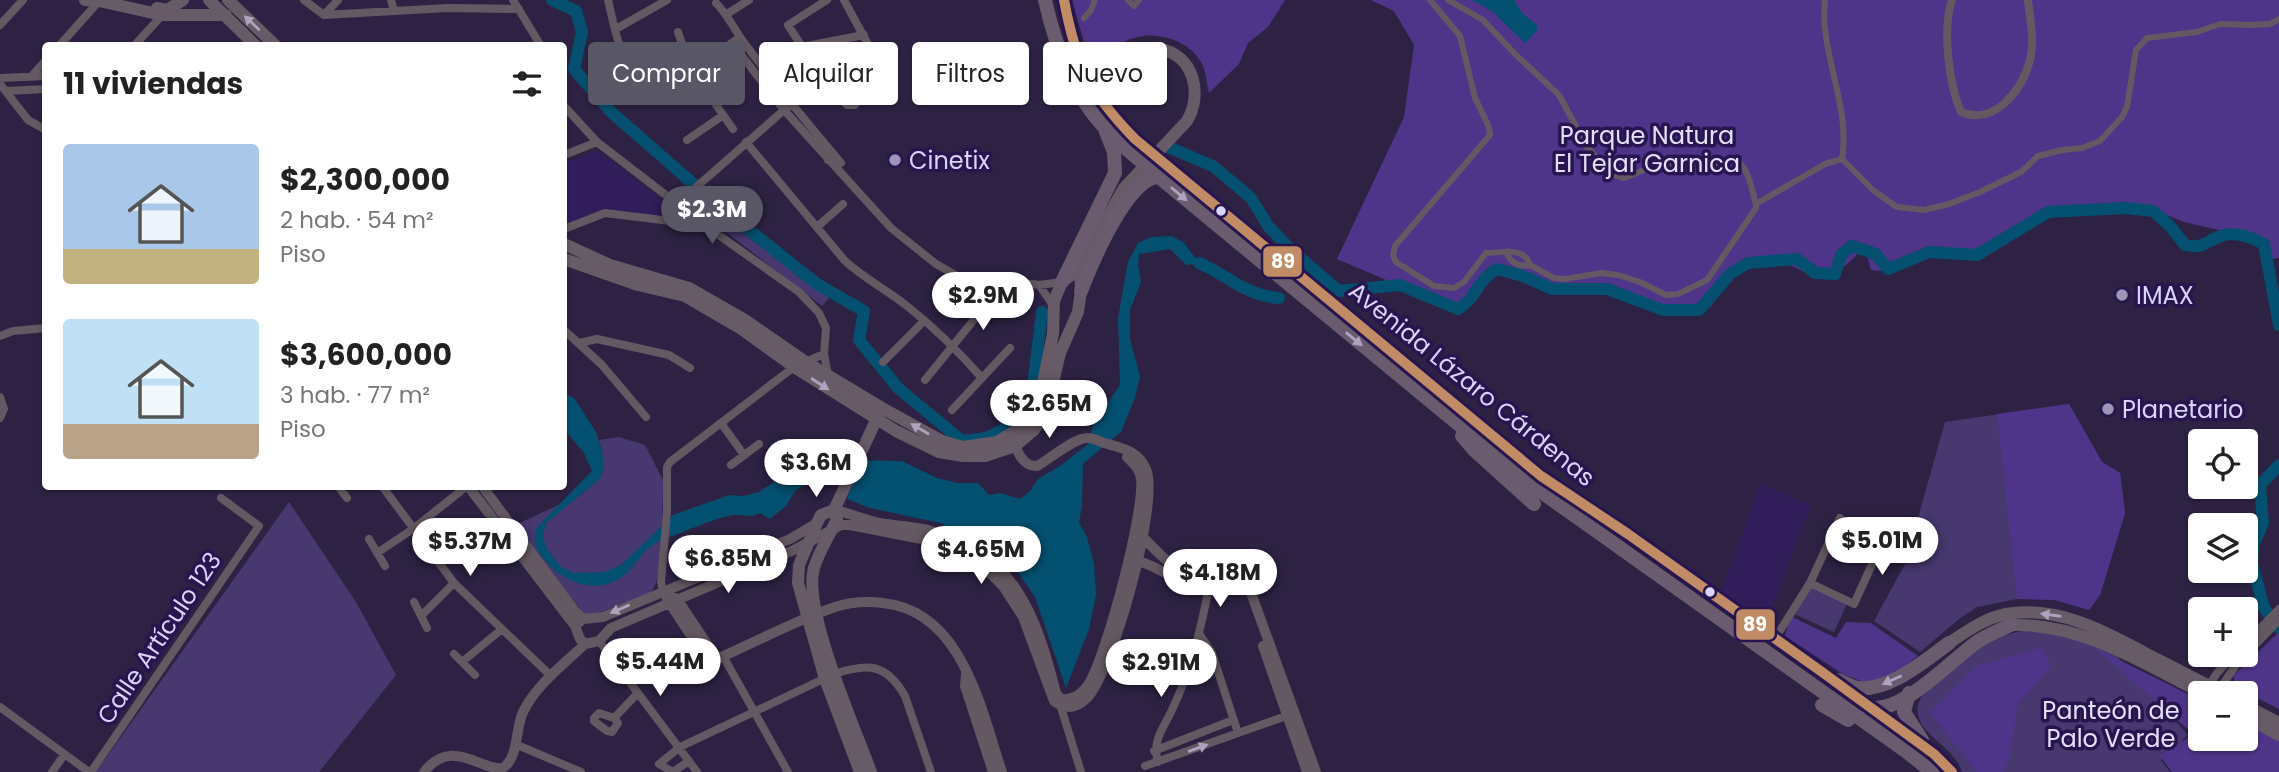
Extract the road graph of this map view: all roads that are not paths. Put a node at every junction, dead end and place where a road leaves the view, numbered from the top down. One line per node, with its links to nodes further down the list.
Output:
1 (23, 0): 37 (street)
2 (85, 0): 26 (main road)
3 (123, 0): 31 (main road)
4 (183, 0): 31 (main road)
5 (209, 0): 33 (main road)
6 (228, 0): 45 (main road, one-way to 6)
7 (304, 0): 34 (street)
8 (338, 0): 34 (street)
9 (391, 0): 30 (street)
10 (513, 0): 29 (street)
11 (608, 0): 38 (street)
12 (667, 0): 38 (street)
13 (749, 0): 32 (street)
14 (827, 0): 50 (street)
15 (844, 0): 40 (street)
16 (1045, 0): 68 (highway, Avenida Lázaro Cárdenas)
17 (1064, 0): 53 (highway, Avenida Lázaro Cárdenas)
18 (1095, 0): 35 (street)
19 (1128, 0): 20 (street)
20 (1139, 0)
21 (1430, 0): 88 (street)
22 (1448, 0): 81 (street)
23 (1825, 0): 76 (street)
24 (1952, 0): 25 (street)
25 (2028, 0)
26 (100, 1): 31 (main road); 42 (street)
27 (716, 3): 32 (street)
28 (446, 4): 29 (street); 30 (street)
29 (519, 9): 46 (street)
30 (394, 11): 34 (street)
31 (164, 13): 33 (main road); 43 (street)
32 (727, 14): 41 (street)
33 (226, 15): 44 (main road)
34 (324, 15)
35 (1084, 18)
36 (2279, 19): 76 (street)
37 (0, 25)
38 (616, 29): 47 (street)
39 (678, 32): 48 (street)
40 (864, 35): 51 (street); 52 (street)
41 (736, 40): 49 (street); 65 (street)
42 (63, 42)
43 (139, 42)
44 (252, 42)
45 (272, 42)
46 (539, 42)
47 (620, 42)
48 (681, 42)
49 (733, 42)
50 (798, 42)
51 (838, 42)
52 (868, 42)
53 (1073, 42)
54 (1167, 51): 91 (main road)
55 (42, 65): 57 (street)
56 (42, 76): 57 (street)
57 (30, 77): 58 (street)
58 (0, 78)
59 (3, 88): 60 (street); 69 (street)
60 (42, 89)
61 (715, 105): 67 (street)
62 (791, 105): 65 (street)
63 (1100, 105): 68 (highway, Avenida Lázaro Cárdenas)
64 (1106, 105): 68 (highway)
65 (788, 107): 73 (street); 75 (street)
66 (567, 109): 72 (street)
67 (722, 116): 70 (street); 71 (street)
68 (1107, 121): 78 (highway, Avenida Lázaro Cárdenas); 82 (highway); 164 (highway, Avenida Lázaro Cárdenas)
69 (42, 128)
70 (733, 129)
71 (687, 140)
72 (597, 142): 74 (street); 79 (street)
73 (746, 142): 79 (street); 85 (street)
74 (567, 154)
75 (830, 156): 77 (street); 94 (street)
76 (1842, 159): 81 (street)
77 (841, 163)
78 (1159, 177): 83 (highway); 115 (highway, Avenida Lázaro Cárdenas, one-way to 115)
79 (677, 204): 84 (street)
80 (842, 204): 85 (street)
81 (1756, 204): 90 (street)
82 (1098, 208): 83 (highway); 91 (highway)
83 (1117, 218): 93 (highway)
84 (706, 226): 86 (street); 104 (street)
85 (817, 227): 97 (street)
86 (567, 228)
87 (567, 245): 106 (main road)
88 (1507, 253): 90 (street); 90 (street)
89 (567, 260): 107 (main road)
90 (1530, 265)
91 (1075, 271): 92 (street); 93 (main road); 95 (main road); 96 (main road)
92 (1039, 285): 94 (street); 95 (street)
93 (1081, 291): 96 (main road)
94 (989, 300): 102 (street)
95 (1054, 305): 120 (main road)
96 (1076, 318): 120 (main road)
97 (924, 321): 102 (street); 105 (street)
98 (42, 328): 100 (street)
99 (567, 333): 101 (street)
100 (0, 336)
101 (579, 344): 108 (street); 116 (street)
102 (954, 346): 110 (street); 111 (street)
103 (1010, 348): 110 (street)
104 (824, 354): 106 (street); 109 (street)
105 (883, 362)
106 (807, 363): 107 (street); 109 (main road)
107 (794, 367): 118 (main road, one-way to 118); 119 (street)
108 (690, 368)
109 (828, 375): 113 (main road)
110 (982, 378): 114 (street)
111 (925, 380)
112 (0, 397): 117 (street)
113 (882, 408): 118 (main road); 120 (main road, one-way to 113)
114 (952, 410)
115 (1446, 415): 133 (highway); 135 (highway, Avenida Lázaro Cárdenas)
116 (646, 416)
117 (0, 418)
118 (877, 421): 120 (main road); 134 (main road)
119 (721, 424): 123 (street); 151 (street)
120 (1013, 441): 122 (street)
121 (759, 444): 123 (street)
122 (1115, 446): 140 (street); 179 (street)
123 (744, 455): 124 (street)
124 (732, 465)
125 (342, 490): 131 (street)
126 (385, 490): 138 (street)
127 (463, 490): 138 (street)
128 (472, 490): 132 (street)
129 (483, 490): 132 (street)
130 (222, 498): 202 (street, Calle Artículo 123)
131 (347, 498)
132 (488, 504): 157 (street)
133 (1534, 504)
134 (834, 510): 137 (main road); 139 (main road); 179 (street)
135 (1569, 512): 158 (highway); 194 (highway, Avenida Lázaro Cárdenas)
136 (1840, 518): 150 (street)
137 (817, 523): 143 (main road); 151 (street)
138 (413, 529): 144 (street); 149 (street)
139 (832, 531): 143 (street); 155 (main road); 179 (street)
140 (1142, 536): 145 (street); 147 (street)
141 (1884, 538): 150 (street)
142 (369, 540): 144 (street)
143 (807, 542): 153 (street); 155 (main road)
144 (377, 553): 146 (street)
145 (1138, 561): 148 (street); 179 (street)
146 (385, 566)
147 (1240, 571): 148 (street); 184 (street)
148 (1211, 577): 162 (street)
149 (454, 583): 154 (street); 160 (street)
150 (1810, 583): 164 (street)
151 (663, 592): 153 (street); 157 (street, one-way to 157)
152 (414, 601): 154 (street)
153 (673, 601): 165 (street); 169 (street)
154 (421, 616): 159 (street)
155 (811, 616): 169 (street); 172 (street); 175 (main road)
156 (2274, 618): 161 (street); 163 (street)
157 (579, 622): 167 (street)
158 (2011, 625): 176 (main road); 195 (highway)
159 (427, 628)
160 (502, 629): 170 (street); 174 (street)
161 (2258, 632)
162 (1200, 635): 186 (street); 193 (street)
163 (2258, 635)
164 (1774, 640): 171 (highway, Avenida Lázaro Cárdenas)
165 (599, 642): 167 (street); 178 (street)
166 (1949, 643): 171 (highway, one-way to 171); 177 (main road, one-way to 166)
167 (585, 644): 174 (street)
168 (454, 654): 170 (street)
169 (720, 658): 182 (street)
170 (462, 662): 173 (street)
171 (1822, 672): 195 (highway, Avenida Lázaro Cárdenas)
172 (965, 674): 210 (street); 211 (street)
173 (475, 675)
174 (551, 676): 191 (street)
175 (830, 676): 182 (street); 207 (main road); 208 (main road); 209 (street)
176 (2190, 681)
177 (2195, 681)
178 (638, 693): 185 (street); 192 (street)
179 (1059, 701): 212 (street)
180 (1822, 705): 194 (highway)
181 (0, 707): 196 (street)
182 (755, 712): 192 (street); 206 (street)
183 (2258, 712): 187 (main road)
184 (1291, 715): 189 (street); 213 (street); 214 (street)
185 (614, 718)
186 (1233, 720): 189 (street); 193 (street)
187 (2279, 723)
188 (2258, 724): 190 (main road)
189 (1238, 733): 198 (street, one-way to 189)
190 (2279, 736)
191 (515, 744): 200 (street); 204 (street)
192 (680, 747): 197 (street); 197 (street)
193 (1154, 751): 198 (street)
194 (1907, 752): 215 (highway, Avenida Lázaro Cárdenas)
195 (1934, 754): 216 (highway, Avenida Lázaro Cárdenas)
196 (64, 755): 201 (street); 202 (street)
197 (689, 761): 205 (street)
198 (1158, 762): 199 (street)
199 (1144, 766)
200 (492, 771): 203 (street)
201 (52, 772)
202 (90, 772)
203 (424, 772)
204 (581, 772)
205 (697, 772)
206 (788, 772)
207 (860, 772)
208 (872, 772)
209 (931, 772)
210 (993, 772)
211 (1002, 772)
212 (1081, 772)
213 (1307, 772)
214 (1316, 772)
215 (1931, 772)
216 (1952, 772)

